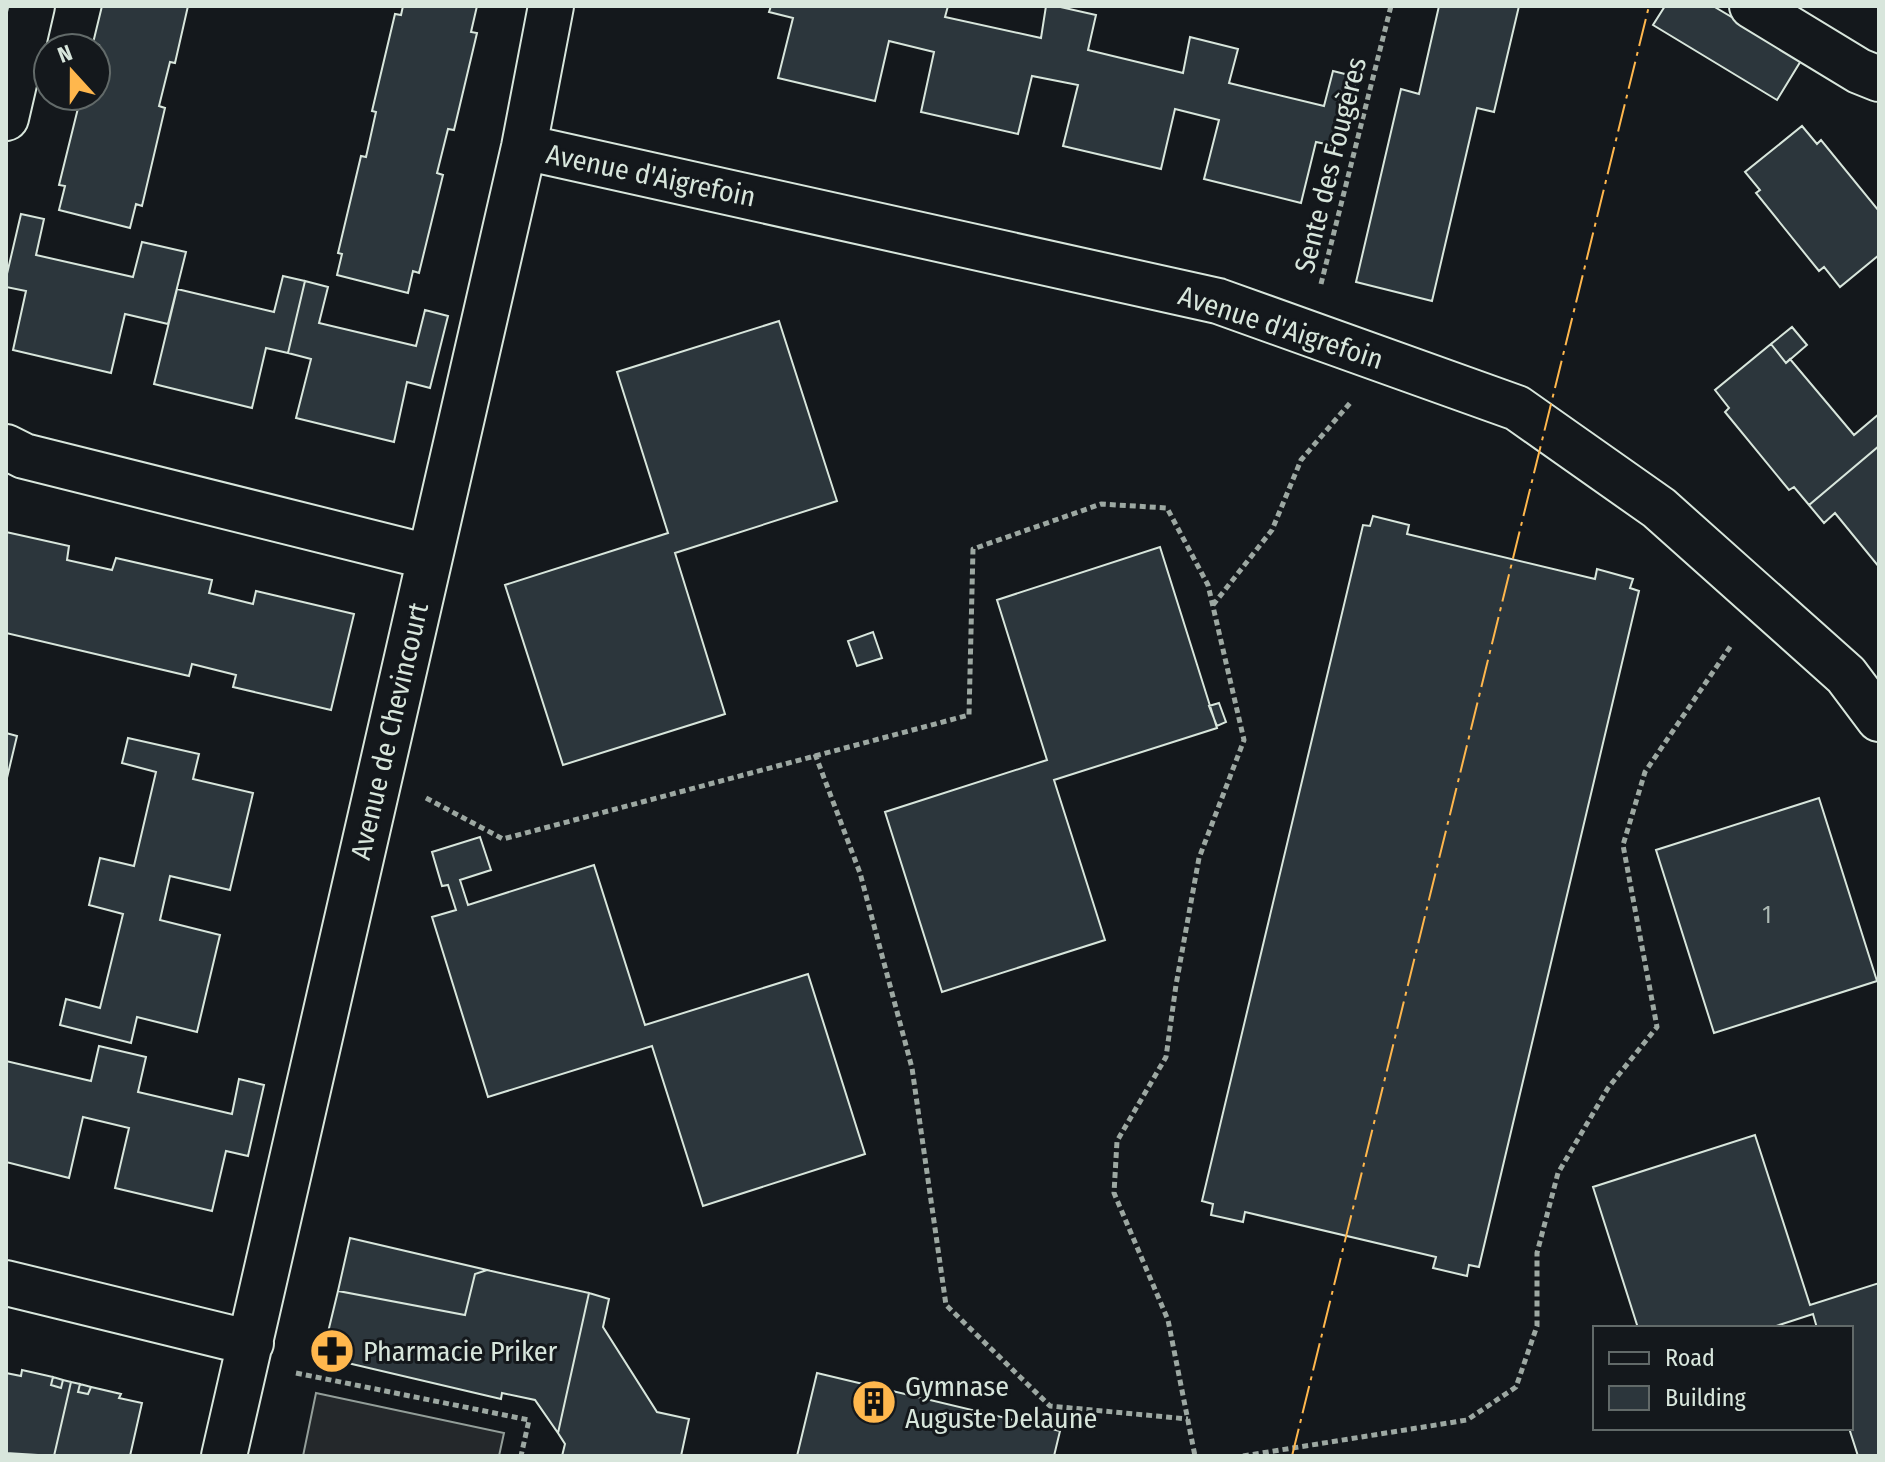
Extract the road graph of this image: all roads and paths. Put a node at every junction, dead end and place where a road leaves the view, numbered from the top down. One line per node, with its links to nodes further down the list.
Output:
1 (32, 6): 6 (street)
2 (551, 6): 7 (street, Avenue de Chevincourt)
3 (1391, 6): 8 (path, Sente des Fougères)
4 (1752, 6): 5 (street)
5 (1879, 79)
6 (6, 118)
7 (524, 147): 8 (street, Avenue d'Aigrefoin); 11 (street, Avenue de Chevincourt)
8 (1309, 334): 9 (street, Avenue d'Aigrefoin)
9 (1387, 361): 12 (street, Avenue d'Aigrefoin); 13 (path)
10 (6, 447): 11 (street)
11 (429, 557): 16 (street, Avenue de Chevincourt)
12 (1761, 600): 14 (street, Avenue d'Aigrefoin); 23 (path)
13 (1212, 606): 15 (path); 19 (path)
14 (1879, 719)
15 (815, 754): 16 (path); 19 (path)
16 (380, 774): 18 (street, Avenue de Chevincourt)
17 (6, 1283): 18 (street)
18 (249, 1353): 20 (street, Avenue de Chevincourt); 21 (path)
19 (1188, 1419): 22 (path)
20 (224, 1456)
21 (521, 1456)
22 (1195, 1456)
23 (1243, 1456)

